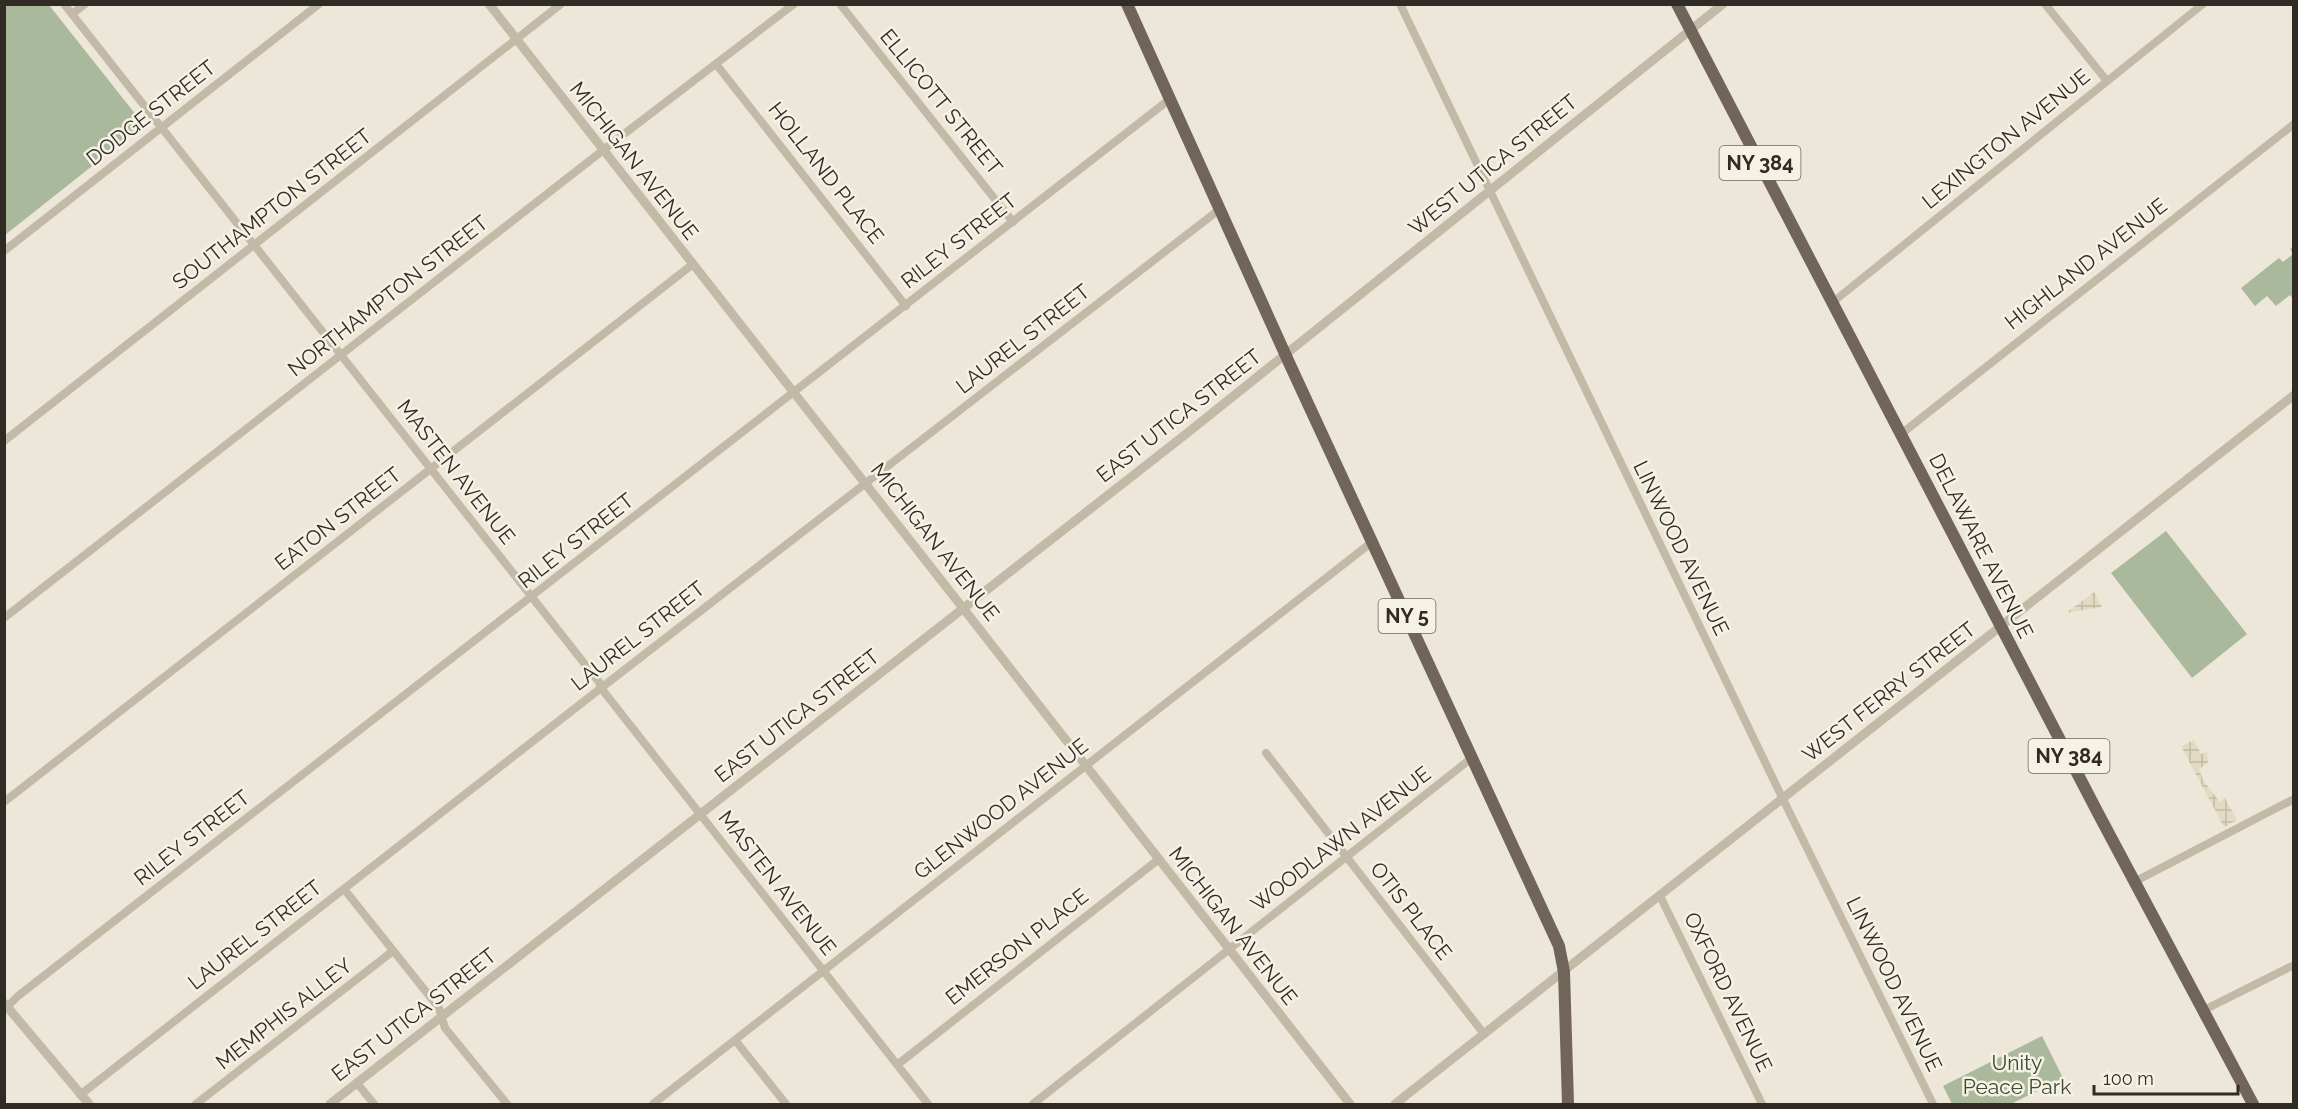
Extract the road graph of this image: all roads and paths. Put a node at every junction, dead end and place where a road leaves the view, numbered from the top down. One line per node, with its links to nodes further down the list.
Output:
1 (64, 4): 14 (street, MASTEN AVENUE)
2 (85, 4): 14 (street)
3 (320, 4): 21 (street, DODGE STREET)
4 (489, 4): 16 (street, MICHIGAN AVENUE)
5 (561, 4): 16 (street, SOUTHAMPTON STREET)
6 (794, 4): 17 (street, NORTHAMPTON STREET)
7 (840, 4): 25 (street, ELLICOTT STREET)
8 (1127, 4): 19 (main road, NY 5)
9 (1400, 4): 23 (street, LINWOOD AVENUE)
10 (1677, 4): 15 (main road, DELAWARE AVENUE / NY 384)
11 (1724, 4): 15 (street, WEST UTICA STREET)
12 (2045, 4): 18 (street)
13 (2203, 4): 18 (street, LEXINGTON AVENUE)
14 (72, 15): 21 (street, MASTEN AVENUE)
15 (1690, 31): 23 (street, WEST UTICA STREET); 29 (main road, DELAWARE AVENUE / NY 384)
16 (516, 39): 22 (street, MICHIGAN AVENUE); 26 (street, SOUTHAMPTON STREET)
17 (716, 64): 22 (street, NORTHAMPTON STREET); 30 (street, HOLLAND PLACE)
18 (2107, 81): 29 (street, LEXINGTON AVENUE)
19 (1170, 99): 24 (main road, NY 5); 25 (street, RILEY STREET)
20 (2294, 124): 35 (street, HIGHLAND AVENUE)
21 (162, 127): 26 (street, MASTEN AVENUE); 27 (street, DODGE STREET)
22 (603, 150): 28 (street, MICHIGAN AVENUE); 31 (street, NORTHAMPTON STREET)
23 (1489, 191): 32 (street, WEST UTICA STREET); 48 (street, LINWOOD AVENUE)
24 (1220, 209): 32 (main road, NY 5); 38 (street, LAUREL STREET)
25 (1013, 222): 30 (street, RILEY STREET)
26 (254, 246): 31 (street, MASTEN AVENUE); 36 (street, SOUTHAMPTON STREET)
27 (4, 251)
28 (693, 264): 33 (street, MICHIGAN AVENUE); 37 (street, EATON STREET)
29 (1833, 302): 35 (main road, DELAWARE AVENUE / NY 384)
30 (906, 306): 33 (street, RILEY STREET)
31 (341, 355): 37 (street, MASTEN AVENUE); 42 (street, NORTHAMPTON STREET)
32 (1285, 355): 39 (main road, NY 5); 41 (street, EAST UTICA STREET)
33 (794, 393): 38 (street, MICHIGAN AVENUE); 40 (street, RILEY STREET)
34 (2294, 396): 43 (street, WEST FERRY STREET)
35 (1901, 434): 43 (main road, DELAWARE AVENUE / NY 384)
36 (4, 441)
37 (431, 469): 40 (street, MASTEN AVENUE); 50 (street, EATON STREET)
38 (865, 484): 41 (street, MICHIGAN AVENUE); 44 (street, LAUREL STREET)
39 (1372, 542): 46 (main road, NY 5); 47 (street, GLENWOOD AVENUE)
40 (532, 598): 44 (street, MASTEN AVENUE); 62 (street, RILEY STREET)
41 (964, 609): 47 (street, MICHIGAN AVENUE); 51 (street, EAST UTICA STREET)
42 (4, 618)
43 (2000, 627): 48 (street, WEST FERRY STREET); 54 (main road, DELAWARE AVENUE / NY 384)
44 (601, 688): 51 (street, MASTEN AVENUE); 55 (street, LAUREL STREET)
45 (1266, 753): 52 (street, OTIS PLACE)
46 (1473, 757): 52 (street, WOODLAWN AVENUE); 61 (main road, NY 5)
47 (1086, 765): 53 (street, MICHIGAN AVENUE); 60 (street, GLENWOOD AVENUE)
48 (1783, 799): 56 (street, WEST FERRY STREET); 82 (street, LINWOOD AVENUE)
49 (2294, 799): 54 (street)
50 (4, 802)
51 (700, 814): 60 (street, MASTEN AVENUE); 64 (street, EAST UTICA STREET)
52 (1347, 857): 57 (street, WOODLAWN AVENUE); 65 (street, OTIS PLACE)
53 (1159, 859): 57 (street, MICHIGAN AVENUE); 67 (street, EMERSON PLACE)
54 (2134, 882): 63 (main road, DELAWARE AVENUE / NY 384)
55 (344, 889): 58 (street); 69 (street, LAUREL STREET)
56 (1660, 896): 61 (street, WEST FERRY STREET); 81 (street, OXFORD AVENUE)
57 (1230, 950): 77 (street, WOODLAWN AVENUE); 78 (street, MICHIGAN AVENUE)
58 (393, 951): 64 (street); 70 (street, MEMPHIS ALLEY)
59 (2294, 965): 63 (street)
60 (823, 971): 66 (street, GLENWOOD AVENUE); 67 (street, MASTEN AVENUE)
61 (1564, 972): 65 (street, WEST FERRY STREET); 80 (main road, NY 5)
62 (6, 1007): 69 (street)
63 (2204, 1011): 83 (main road, DELAWARE AVENUE / NY 384)
64 (441, 1016): 68 (street, EAST UTICA STREET); 73 (street)
65 (1484, 1034): 79 (street, WEST FERRY STREET)
66 (735, 1040): 74 (street, GLENWOOD AVENUE); 75 (street)
67 (897, 1065): 76 (street, MASTEN AVENUE)
68 (357, 1083): 71 (street, EAST UTICA STREET); 72 (street)
69 (84, 1101)
70 (196, 1104)
71 (330, 1104)
72 (374, 1104)
73 (507, 1104)
74 (653, 1104)
75 (786, 1104)
76 (928, 1104)
77 (1033, 1104)
78 (1350, 1104)
79 (1395, 1104)
80 (1568, 1104)
81 (1762, 1104)
82 (1933, 1104)
83 (2253, 1104)

